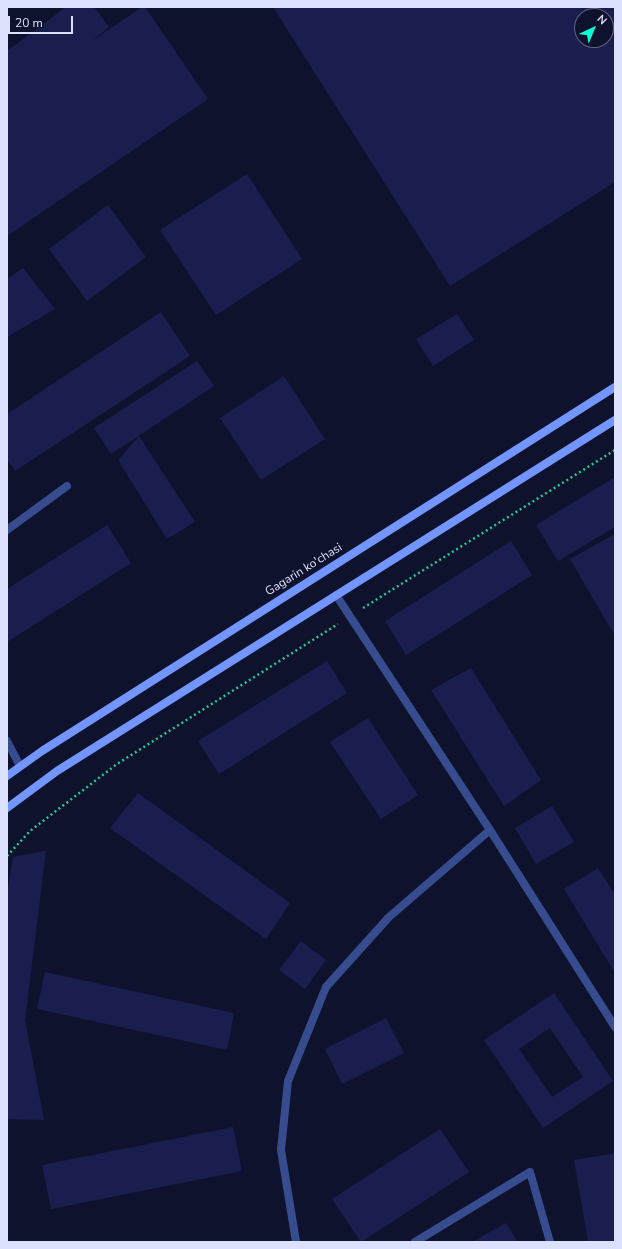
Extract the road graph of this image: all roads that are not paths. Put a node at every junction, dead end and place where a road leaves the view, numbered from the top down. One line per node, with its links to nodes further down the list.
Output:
1 (615, 387): 7 (main road, Gagarin ko'chasi)
2 (615, 420): 5 (main road)
3 (67, 486): 4 (lane)
4 (7, 530)
5 (336, 595): 9 (main road); 10 (lane)
6 (7, 740): 7 (lane)
7 (20, 766): 8 (main road, Gagarin ko'chasi)
8 (7, 776)
9 (7, 808)
10 (490, 830): 11 (lane); 12 (lane)
11 (615, 1027)
12 (296, 1242)
13 (415, 1242): 14 (lane)
14 (550, 1242)

